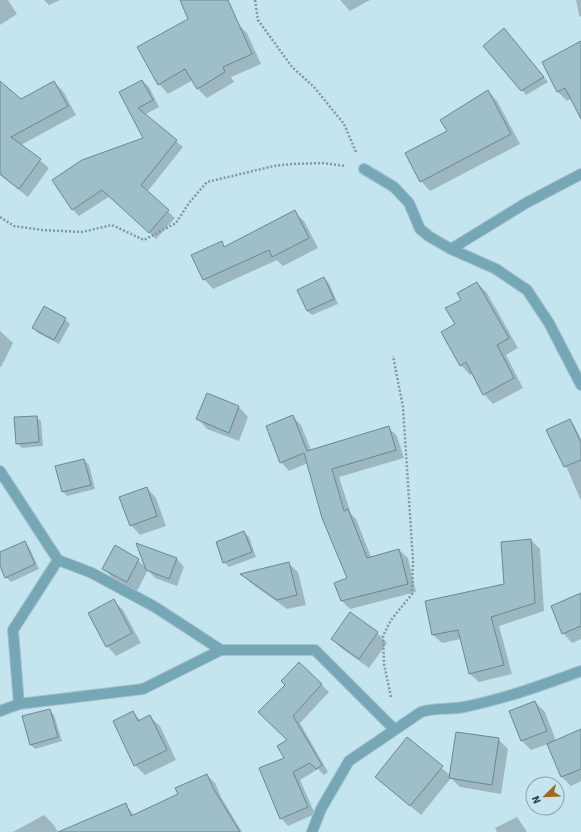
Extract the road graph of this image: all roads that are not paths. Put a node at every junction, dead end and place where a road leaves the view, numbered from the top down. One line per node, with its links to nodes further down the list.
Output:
1 (364, 169): 3 (street)
2 (581, 174): 3 (street)
3 (451, 249): 4 (street)
4 (581, 385)
5 (0, 471): 6 (street)
6 (58, 560): 7 (street); 9 (street)
7 (221, 650): 9 (street); 11 (street)
8 (581, 671): 11 (street)
9 (19, 704): 10 (street)
10 (0, 711)
11 (396, 728): 12 (street)
12 (312, 832)

